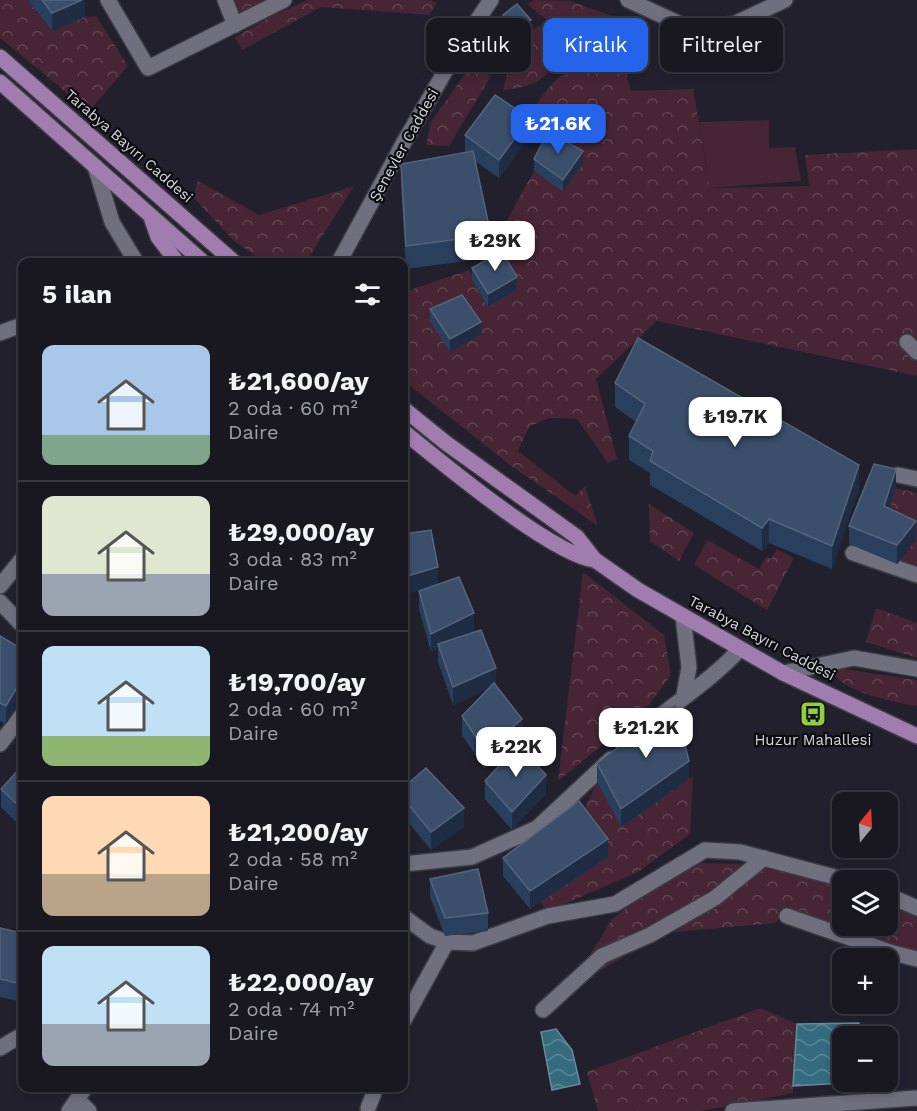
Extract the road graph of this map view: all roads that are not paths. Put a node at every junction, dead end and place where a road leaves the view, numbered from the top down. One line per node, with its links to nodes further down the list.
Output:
1 (108, 0): 8 (street)
2 (225, 0): 8 (street)
3 (284, 0): 8 (street)
4 (491, 0): 17 (street, Şenevler Caddesi)
5 (628, 0): 7 (street)
6 (785, 0): 7 (street)
7 (651, 5)
8 (235, 25)
9 (0, 57): 16 (main road, Tarabya Bayırı Caddesi)
10 (0, 82): 11 (main road)
11 (95, 166): 12 (main road); 13 (street)
12 (150, 214): 14 (main road); 15 (main road)
13 (134, 258)
14 (174, 258)
15 (199, 258)
16 (229, 258)
17 (341, 258)
18 (18, 326): 19 (street)
19 (0, 333)
20 (408, 412): 25 (main road, Tarabya Bayırı Caddesi)
21 (408, 435): 25 (main road, Tarabya Bayırı Caddesi)
22 (898, 475): 23 (street)
23 (917, 479)
24 (853, 553): 27 (street)
25 (595, 560): 30 (main road, Tarabya Bayırı Caddesi)
26 (18, 564): 28 (street)
27 (917, 575)
28 (0, 586)
29 (0, 602): 31 (street)
30 (683, 616): 32 (main road, Tarabya Bayırı Caddesi); 35 (street)
31 (18, 622)
32 (740, 649): 34 (main road, Tarabya Bayırı Caddesi); 35 (street)
33 (917, 669): 34 (street)
34 (783, 673): 37 (main road, Tarabya Bayırı Caddesi)
35 (684, 695): 40 (street)
36 (18, 719): 38 (street)
37 (917, 736)
38 (0, 744)
39 (764, 858): 41 (street); 46 (street); 48 (street)
40 (408, 864)
41 (832, 876)
42 (898, 899): 43 (street)
43 (917, 908)
44 (787, 916): 47 (street)
45 (408, 920): 46 (street)
46 (447, 942): 49 (street)
47 (917, 958)
48 (543, 1010)
49 (408, 1013)
50 (18, 1037): 51 (street)
51 (0, 1048)
52 (374, 1092): 54 (street)
53 (917, 1098): 55 (street)
54 (368, 1108)
55 (733, 1111)

